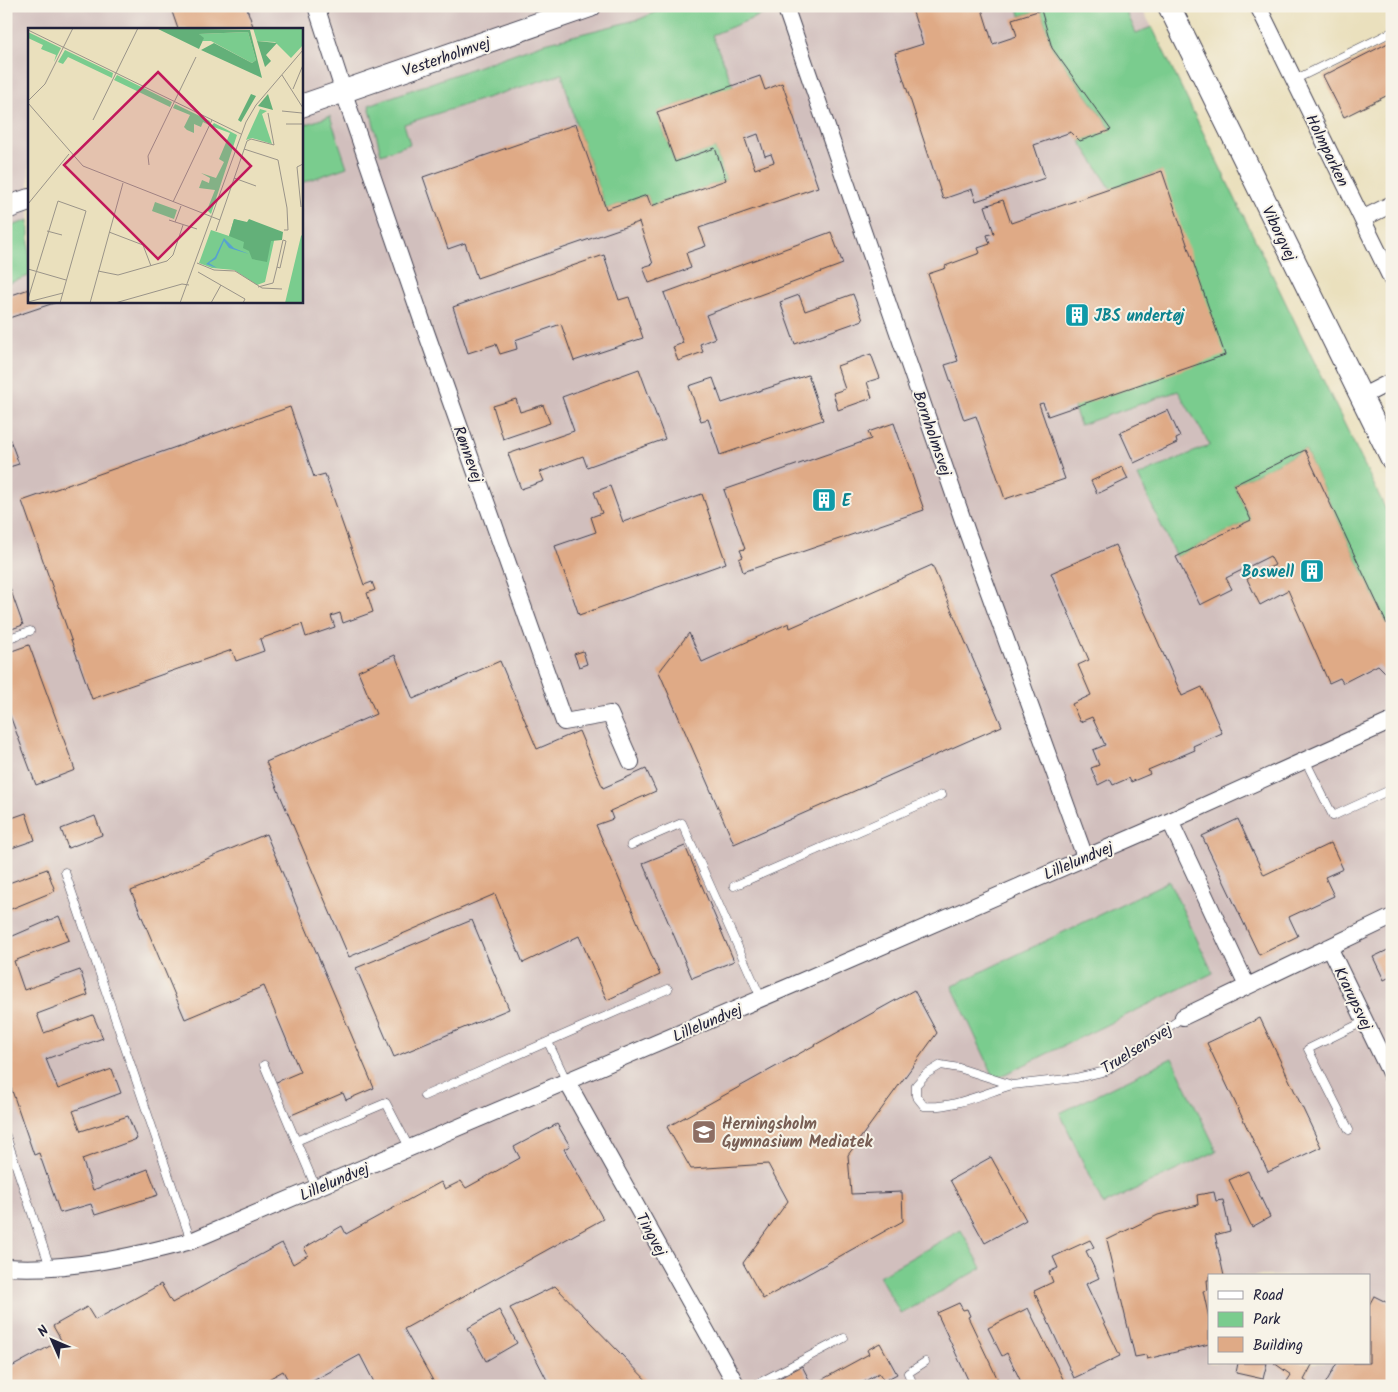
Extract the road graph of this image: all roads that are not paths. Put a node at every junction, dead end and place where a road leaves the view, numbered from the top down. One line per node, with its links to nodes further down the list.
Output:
1 (316, 6): 8 (street)
2 (590, 6): 8 (street, Vesterholmvej)
3 (785, 6): 27 (street, Bornholmsvej)
4 (1169, 6): 16 (street, Viborgvej)
5 (1258, 6): 7 (street, Holmparken)
6 (1392, 32): 7 (lane)
7 (1294, 80): 13 (street, Holmparken)
8 (345, 91): 9 (street, Vesterholmvej); 22 (street, Rønnevej)
9 (302, 106)
10 (28, 200): 12 (street)
11 (1392, 204): 13 (street)
12 (6, 208)
13 (1362, 219): 14 (street, Holmparken)
14 (1392, 280)
15 (1392, 381): 16 (street)
16 (1361, 396): 17 (street, Viborgvej)
17 (1392, 460)
18 (30, 631): 19 (lane)
19 (6, 639)
20 (1392, 721): 21 (street, Lillelundvej)
21 (1305, 760): 23 (lane); 25 (street, Lillelundvej)
22 (631, 762)
23 (1392, 789)
24 (942, 795): 29 (lane)
25 (1170, 821): 27 (street, Lillelundvej); 32 (street)
26 (631, 845): 34 (lane)
27 (1085, 857): 34 (street, Lillelundvej)
28 (65, 872): 48 (lane)
29 (734, 886)
30 (1392, 917): 31 (street, Truelsensvej)
31 (1329, 947): 32 (street, Truelsensvej); 36 (street, Krarupsvej)
32 (1248, 986): 35 (street, Truelsensvej)
33 (668, 989): 37 (lane)
34 (761, 998): 40 (street, Lillelundvej)
35 (1184, 1017): 41 (lane, Truelsensvej)
36 (1365, 1021): 39 (street, Krarupsvej); 43 (lane)
37 (548, 1042): 40 (lane); 42 (lane)
38 (264, 1065): 45 (lane)
39 (1392, 1076)
40 (567, 1082): 46 (street, Lillelundvej); 53 (street, Tingvej)
41 (1012, 1085): 41 (lane, Truelsensvej)
42 (424, 1096)
43 (1349, 1130)
44 (6, 1136): 50 (lane)
45 (296, 1141): 46 (lane); 47 (lane)
46 (410, 1149): 47 (street, Lillelundvej)
47 (316, 1188): 48 (street, Lillelundvej)
48 (191, 1241): 50 (street, Lillelundvej)
49 (6, 1267): 50 (street, Lillelundvej)
50 (50, 1268)
51 (844, 1338): 54 (lane)
52 (926, 1362): 55 (lane)
53 (737, 1386)
54 (753, 1386)
55 (914, 1386)

